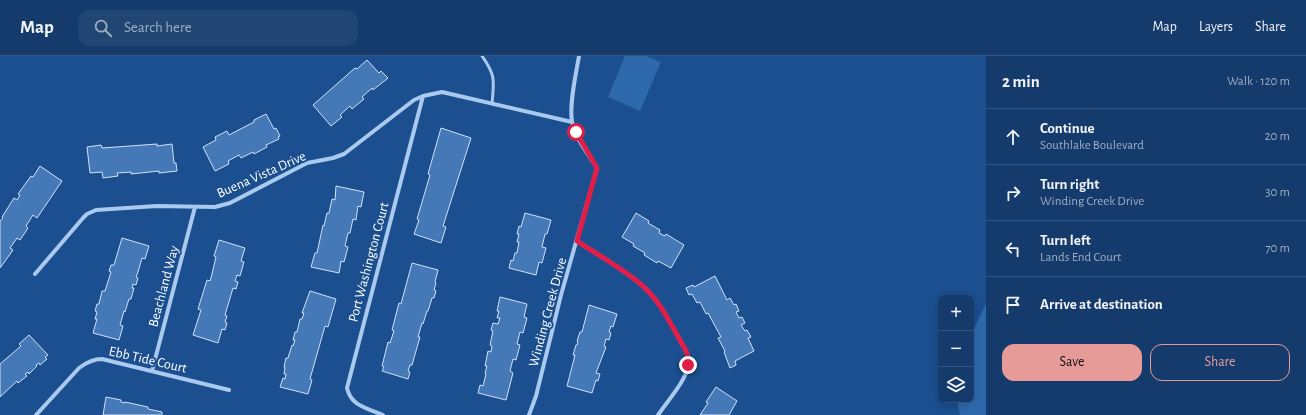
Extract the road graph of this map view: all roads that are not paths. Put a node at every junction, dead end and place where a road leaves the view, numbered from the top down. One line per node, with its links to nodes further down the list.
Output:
1 (482, 56): 4 (lane)
2 (579, 56): 5 (street)
3 (423, 96): 4 (street, Buena Vista Drive); 6 (street, Buena Vista Drive); 12 (street, Port Washington Court)
4 (492, 104): 5 (street, Buena Vista Drive)
5 (572, 122): 7 (street, Winding Creek Drive)
6 (195, 207): 8 (street, Buena Vista Drive); 9 (street, Beachland Way)
7 (577, 241): 13 (street, Winding Creek Drive); 14 (street)
8 (35, 274)
9 (152, 371): 10 (street, Ebb Tide Court); 11 (street, Ebb Tide Court)
10 (229, 390)
11 (36, 415)
12 (383, 415)
13 (529, 415)
14 (658, 415)

